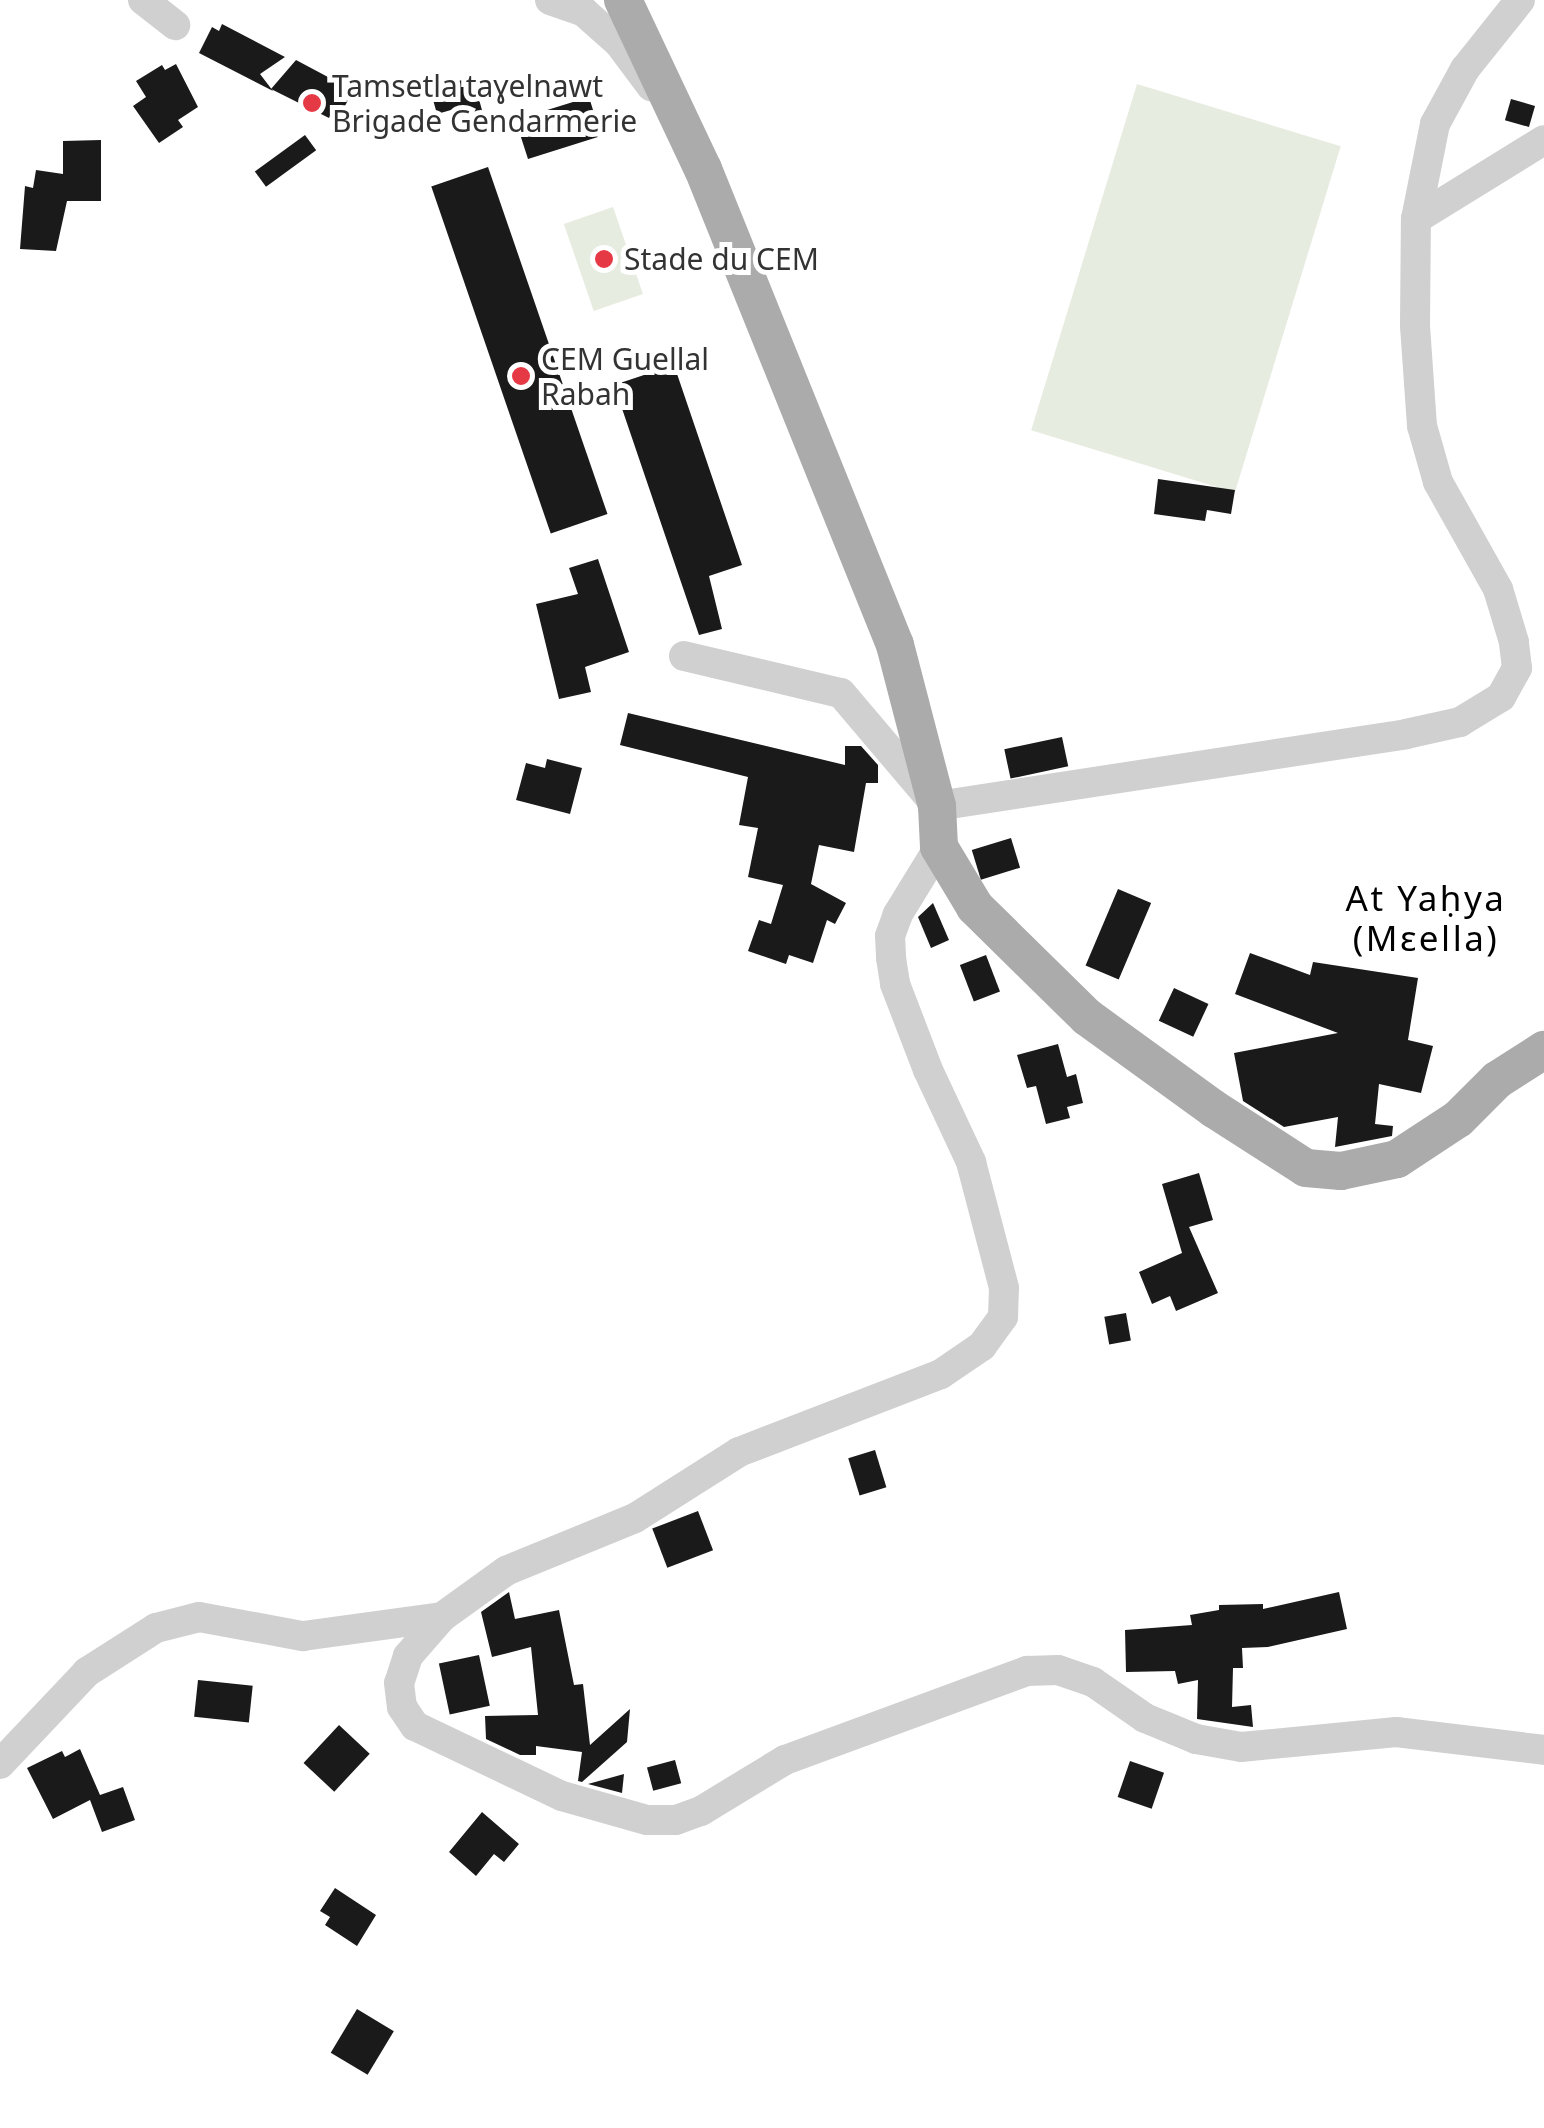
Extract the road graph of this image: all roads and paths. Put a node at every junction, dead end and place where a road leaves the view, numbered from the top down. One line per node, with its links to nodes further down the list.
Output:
1 (143, 0): 5 (street)
2 (550, 0): 7 (street)
3 (623, 0): 7 (main road)
4 (1520, 0): 8 (street)
5 (175, 25)
6 (1544, 140): 8 (street)
7 (692, 146): 10 (main road)
8 (1416, 218): 10 (street)
9 (684, 656): 10 (street)
10 (937, 806): 11 (main road)
11 (939, 847): 12 (main road); 13 (street)
12 (1544, 1050)
13 (442, 1617): 14 (street); 15 (street)
14 (1544, 1750)
15 (0, 1764)

